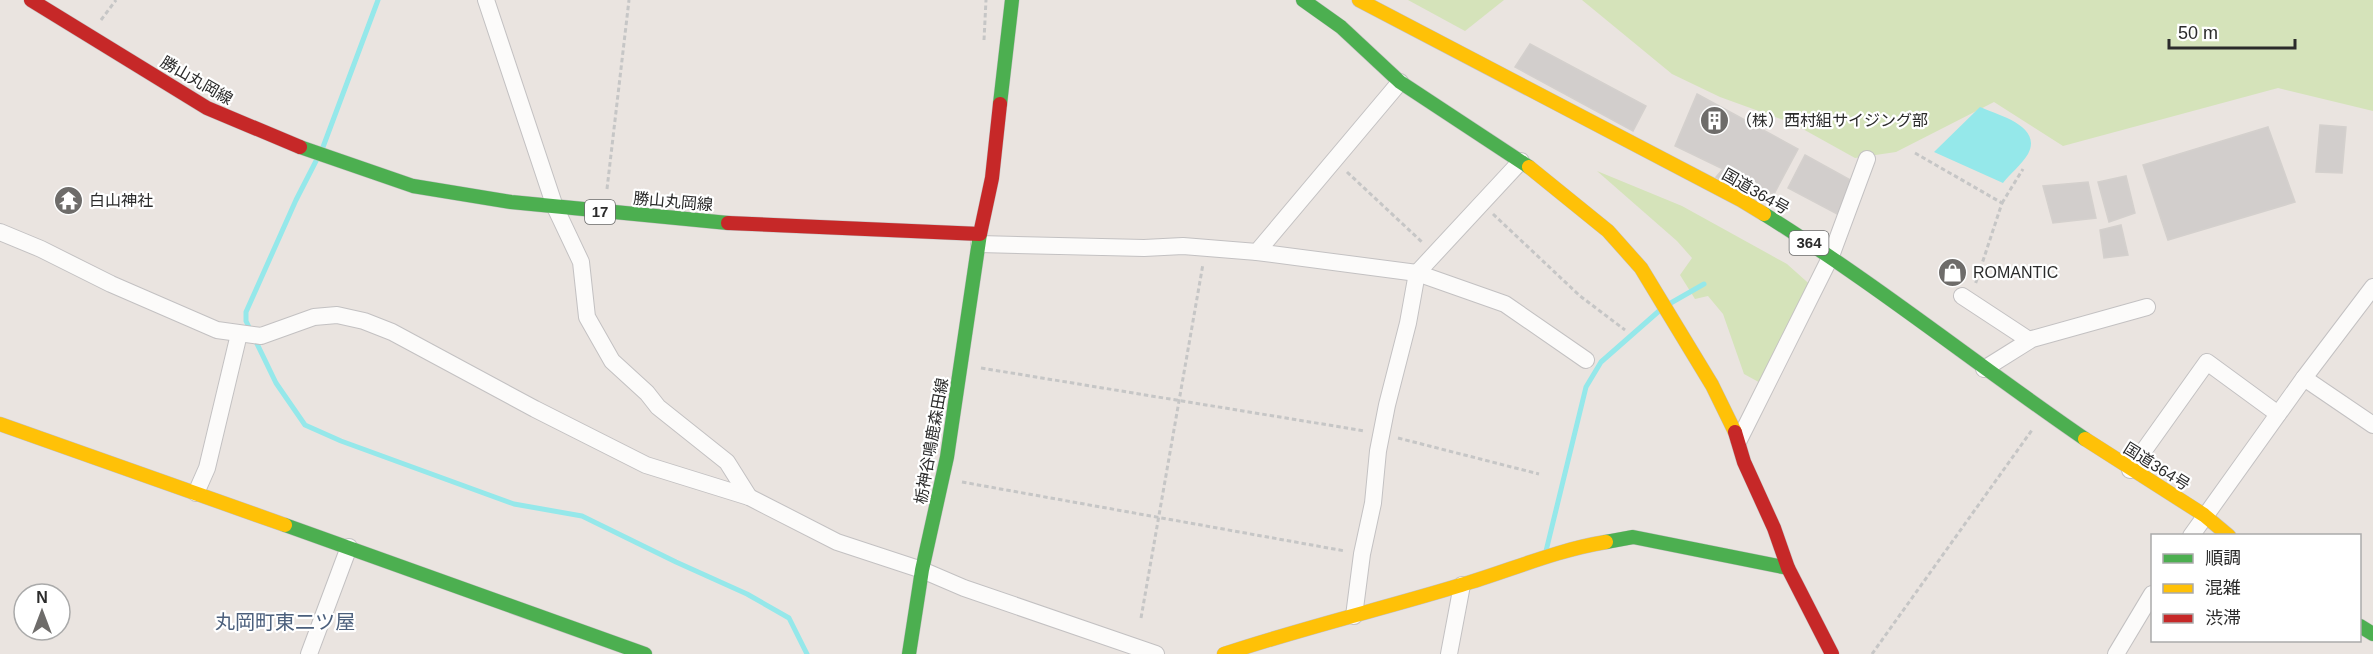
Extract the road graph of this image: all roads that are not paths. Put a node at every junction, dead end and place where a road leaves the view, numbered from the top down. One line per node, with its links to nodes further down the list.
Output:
1 (31, 0): 9 (main road, 勝山丸岡線 / 17)
2 (486, 0): 9 (street)
3 (1012, 0): 11 (main road)
4 (1303, 0): 6 (main road)
5 (1359, 0): 13 (main road, 国道364号 / 364)
6 (1400, 82): 8 (main road); 12 (street)
7 (1867, 159): 13 (street)
8 (1521, 161): 14 (street); 26 (main road)
9 (555, 207): 11 (main road, 勝山丸岡線 / 17); 29 (street)
10 (0, 232): 18 (street)
11 (980, 239): 12 (street); 35 (main road, 栃神谷鳴鹿森田線)
12 (1257, 252): 14 (street)
13 (1831, 256): 21 (main road, 国道364号 / 364); 26 (street)
14 (1418, 273): 20 (street); 38 (street)
15 (2373, 287): 22 (street)
16 (1966, 299): 19 (street)
17 (2147, 307): 19 (street)
18 (239, 334): 28 (street); 29 (street)
19 (2029, 340): 21 (street)
20 (1586, 360)
21 (1984, 369): 27 (main road, 国道364号 / 364)
22 (2304, 378): 23 (street); 25 (street)
23 (2278, 414): 27 (street); 30 (street)
24 (0, 424): 28 (main road)
25 (2373, 425)
26 (1740, 440): 34 (main road)
27 (2130, 470): 30 (main road, 国道364号 / 364)
28 (196, 493): 33 (main road)
29 (749, 498): 35 (street)
30 (2204, 515): 31 (street); 32 (main road, 国道364号 / 364)
31 (2192, 534)
32 (2227, 534)
33 (349, 547): 39 (street); 40 (main road)
34 (1788, 568): 36 (main road); 45 (main road)
35 (922, 570): 41 (main road, 栃神谷鳴鹿森田線); 42 (street)
36 (1462, 585): 38 (main road); 44 (street)
37 (2151, 596): 46 (street)
38 (1354, 616): 43 (main road)
39 (309, 654)
40 (645, 654)
41 (909, 654)
42 (1156, 654)
43 (1224, 654)
44 (1449, 654)
45 (1832, 654)
46 (2116, 654)

